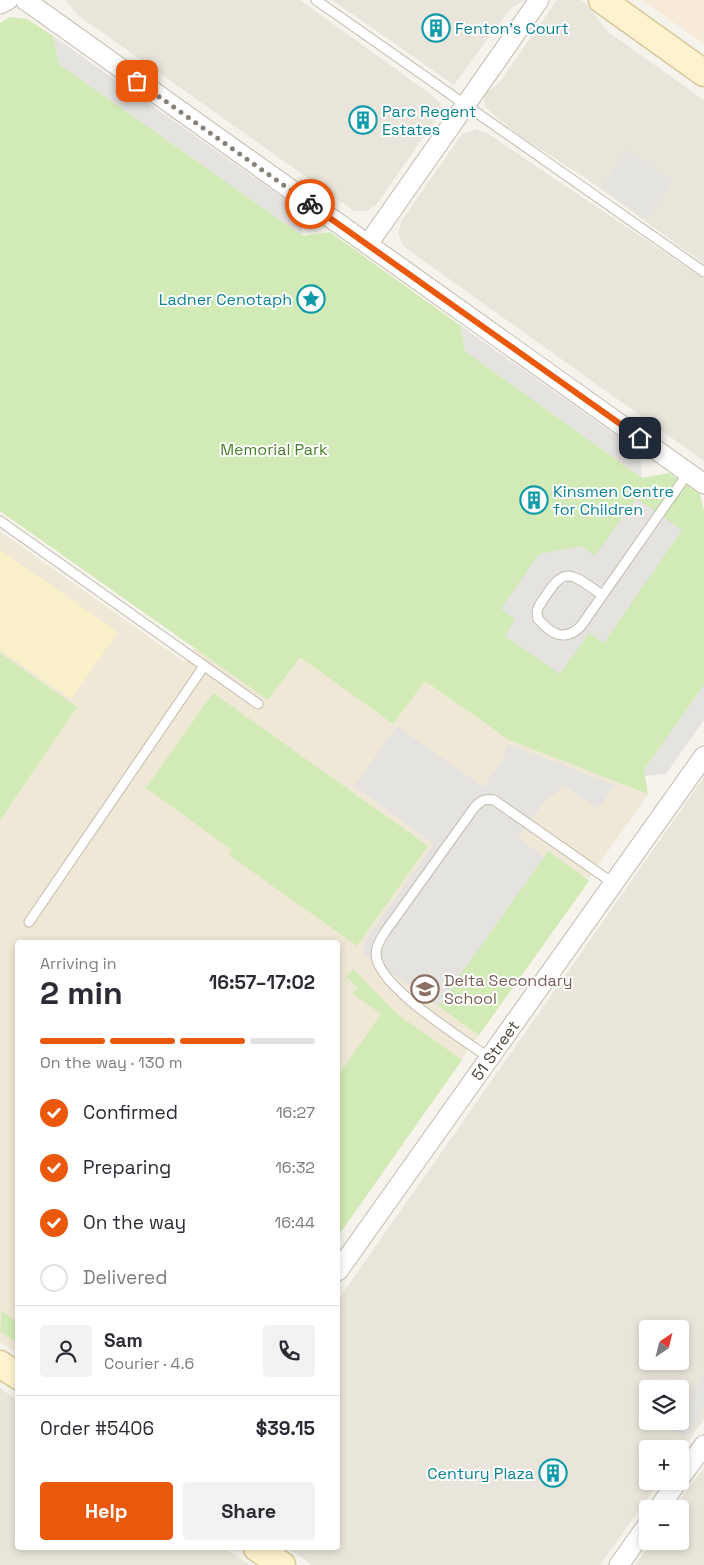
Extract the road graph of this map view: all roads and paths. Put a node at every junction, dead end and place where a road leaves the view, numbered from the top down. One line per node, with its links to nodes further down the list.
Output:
1 (8, 0): 6 (street)
2 (25, 0): 9 (street)
3 (316, 0): 8 (lane)
4 (539, 0): 8 (street)
5 (602, 0): 7 (main road)
6 (0, 4)
7 (704, 73)
8 (464, 105): 9 (street); 10 (lane)
9 (368, 244): 11 (street)
10 (704, 272)
11 (688, 472): 12 (street); 14 (lane)
12 (704, 484)
13 (0, 521): 15 (lane)
14 (602, 594): 14 (lane)
15 (204, 666): 16 (lane); 19 (lane)
16 (258, 704)
17 (704, 756): 18 (street, 51 Street)
18 (613, 883): 20 (street, 51 Street); 20 (lane)
19 (29, 922)
20 (489, 1058): 21 (street, 51 Street)
21 (340, 1268)
22 (0, 1364): 23 (main road)
23 (15, 1374)
24 (704, 1445): 25 (street)
25 (689, 1466)
26 (639, 1537): 29 (street)
27 (260, 1550): 28 (main road)
28 (282, 1565)
29 (619, 1565)

